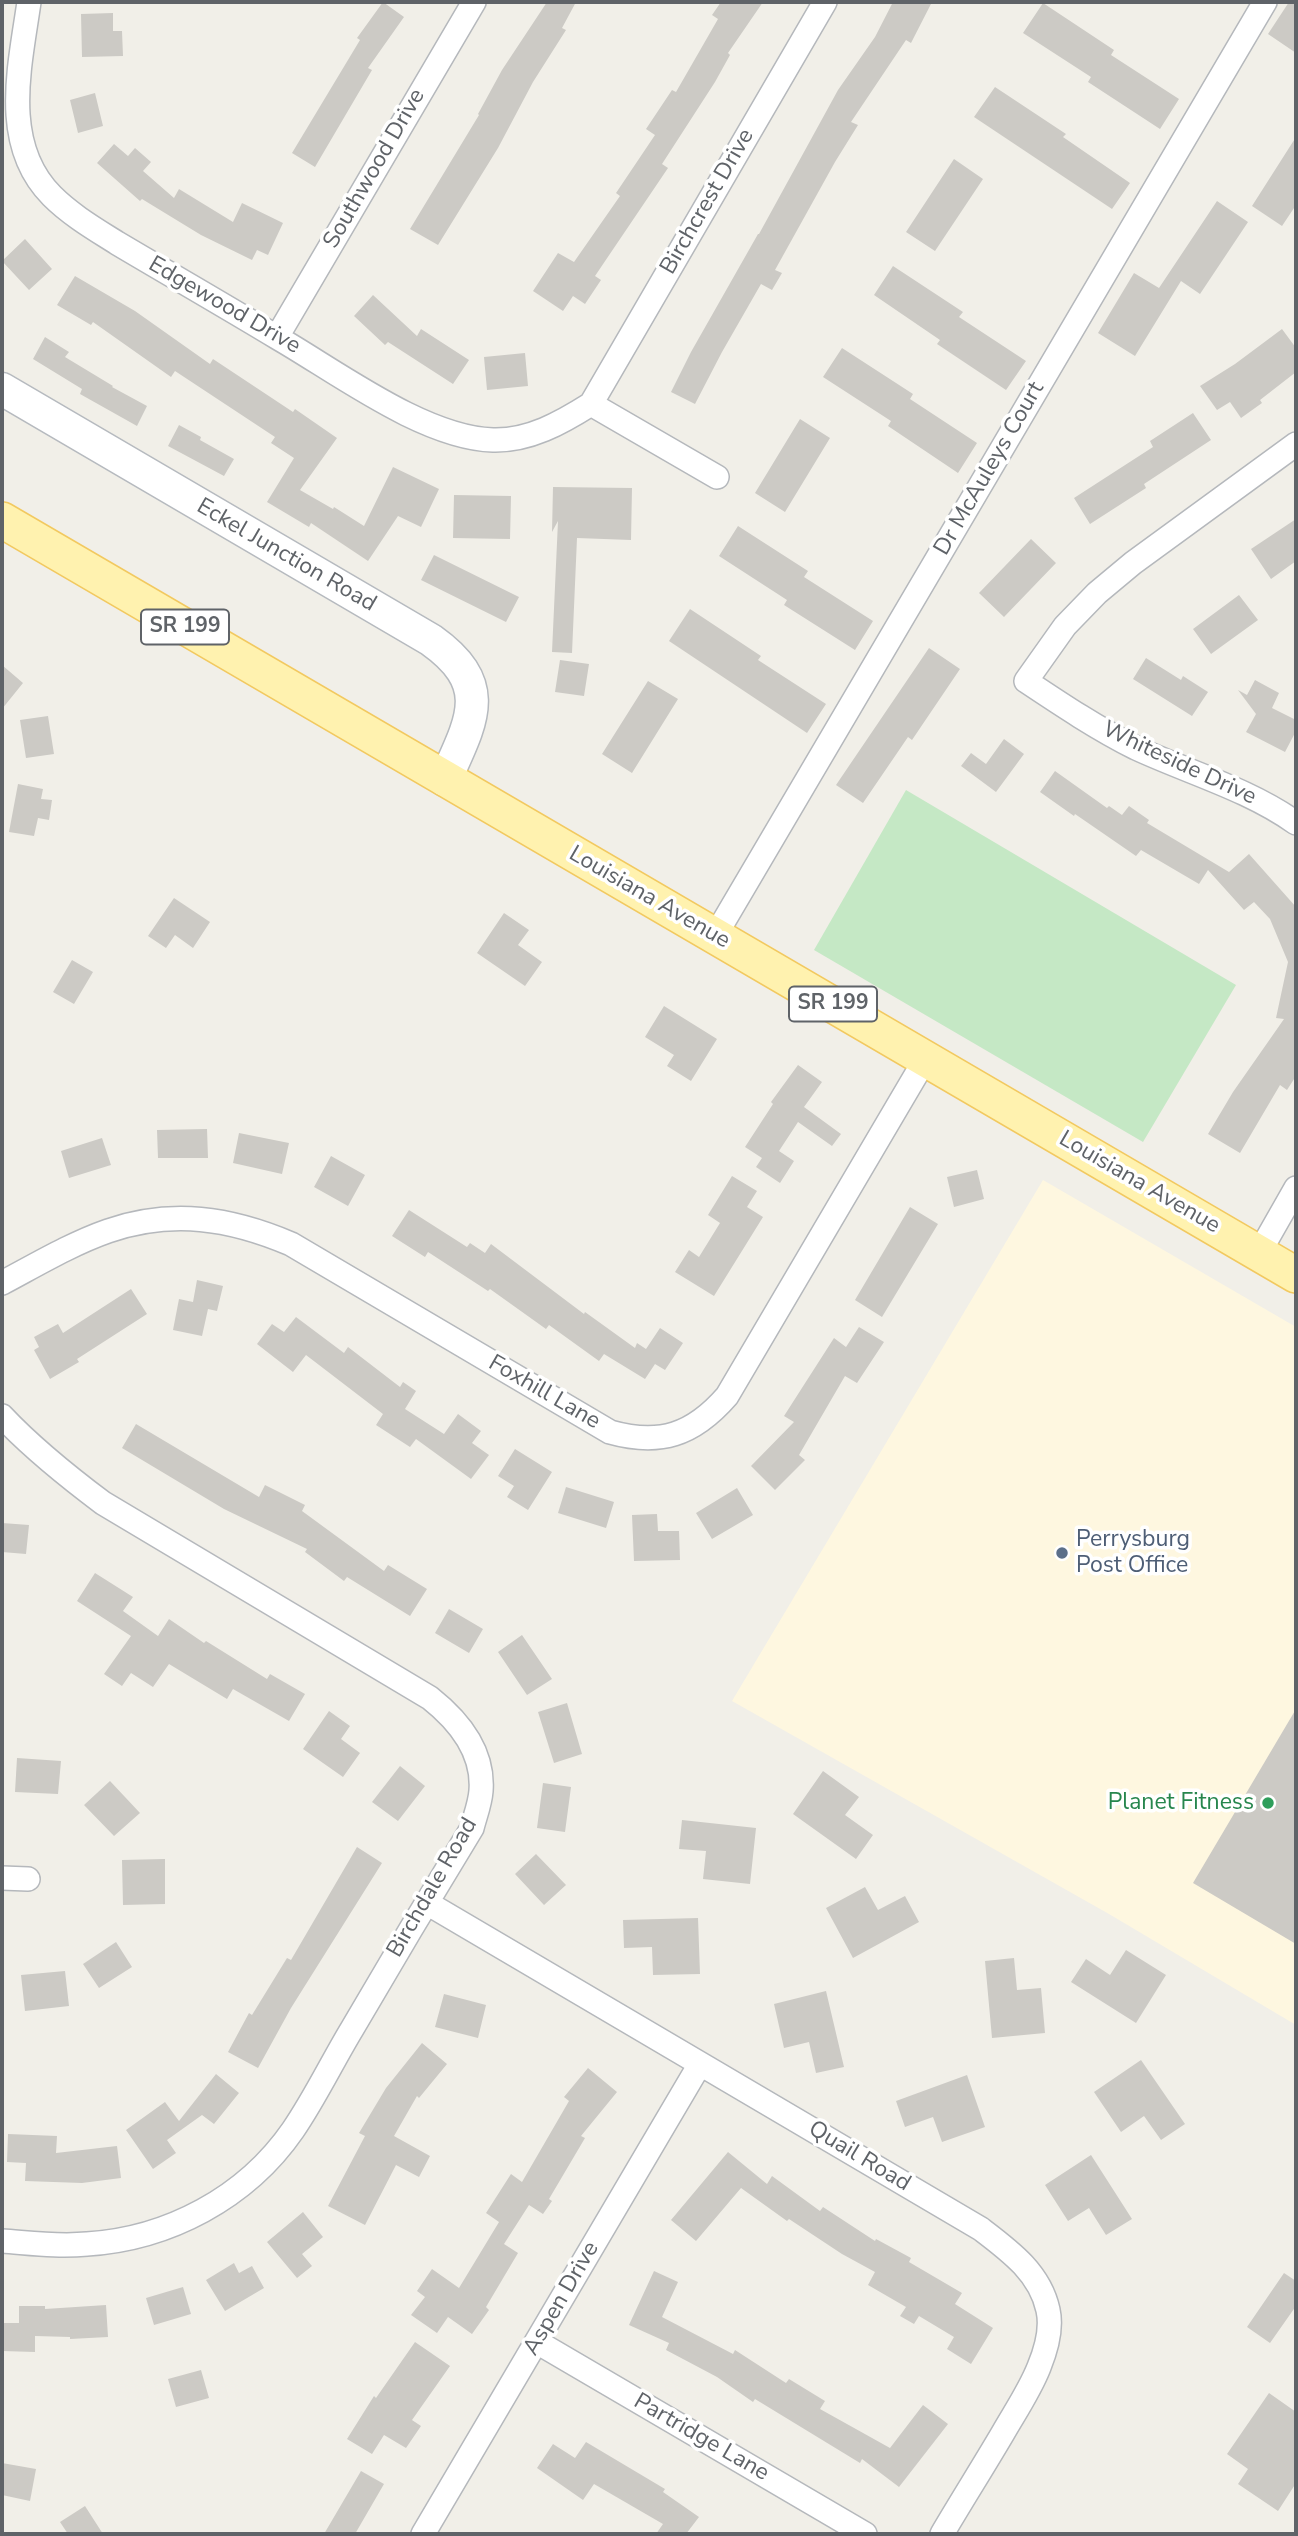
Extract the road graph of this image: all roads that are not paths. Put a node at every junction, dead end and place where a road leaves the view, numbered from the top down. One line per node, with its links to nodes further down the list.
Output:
1 (29, 2): 5 (street, Edgewood Drive)
2 (474, 2): 5 (street, Southwood Drive)
3 (825, 2): 7 (street, Birchcrest Drive)
4 (1265, 2): 13 (street, Dr McAuleys Court)
5 (277, 337): 7 (street, Edgewood Drive)
6 (2, 389): 11 (street, Eckel Junction Road)
7 (591, 404): 9 (street)
8 (1296, 444): 12 (street, Whiteside Drive)
9 (717, 477)
10 (2, 520): 11 (main road, Louisiana Avenue / SR 199)
11 (445, 780): 13 (main road, Louisiana Avenue / SR 199)
12 (1296, 823)
13 (715, 936): 14 (main road, Louisiana Avenue / SR 199)
14 (926, 1058): 16 (main road, Louisiana Avenue / SR 199); 18 (street, Foxhill Lane)
15 (1296, 1188): 16 (street)
16 (1259, 1253): 17 (main road, Louisiana Avenue / SR 199)
17 (1296, 1275)
18 (2, 1283)
19 (2, 1416): 22 (street, Birchdale Road)
20 (2, 1878): 21 (street)
21 (28, 1879)
22 (427, 1903): 23 (street, Quail Road); 24 (street, Birchdale Road)
23 (700, 2064): 25 (street, Aspen Drive); 28 (street, Quail Road)
24 (2, 2241)
25 (537, 2342): 26 (street, Aspen Drive); 27 (street, Partridge Lane)
26 (423, 2534)
27 (865, 2534)
28 (942, 2534)

